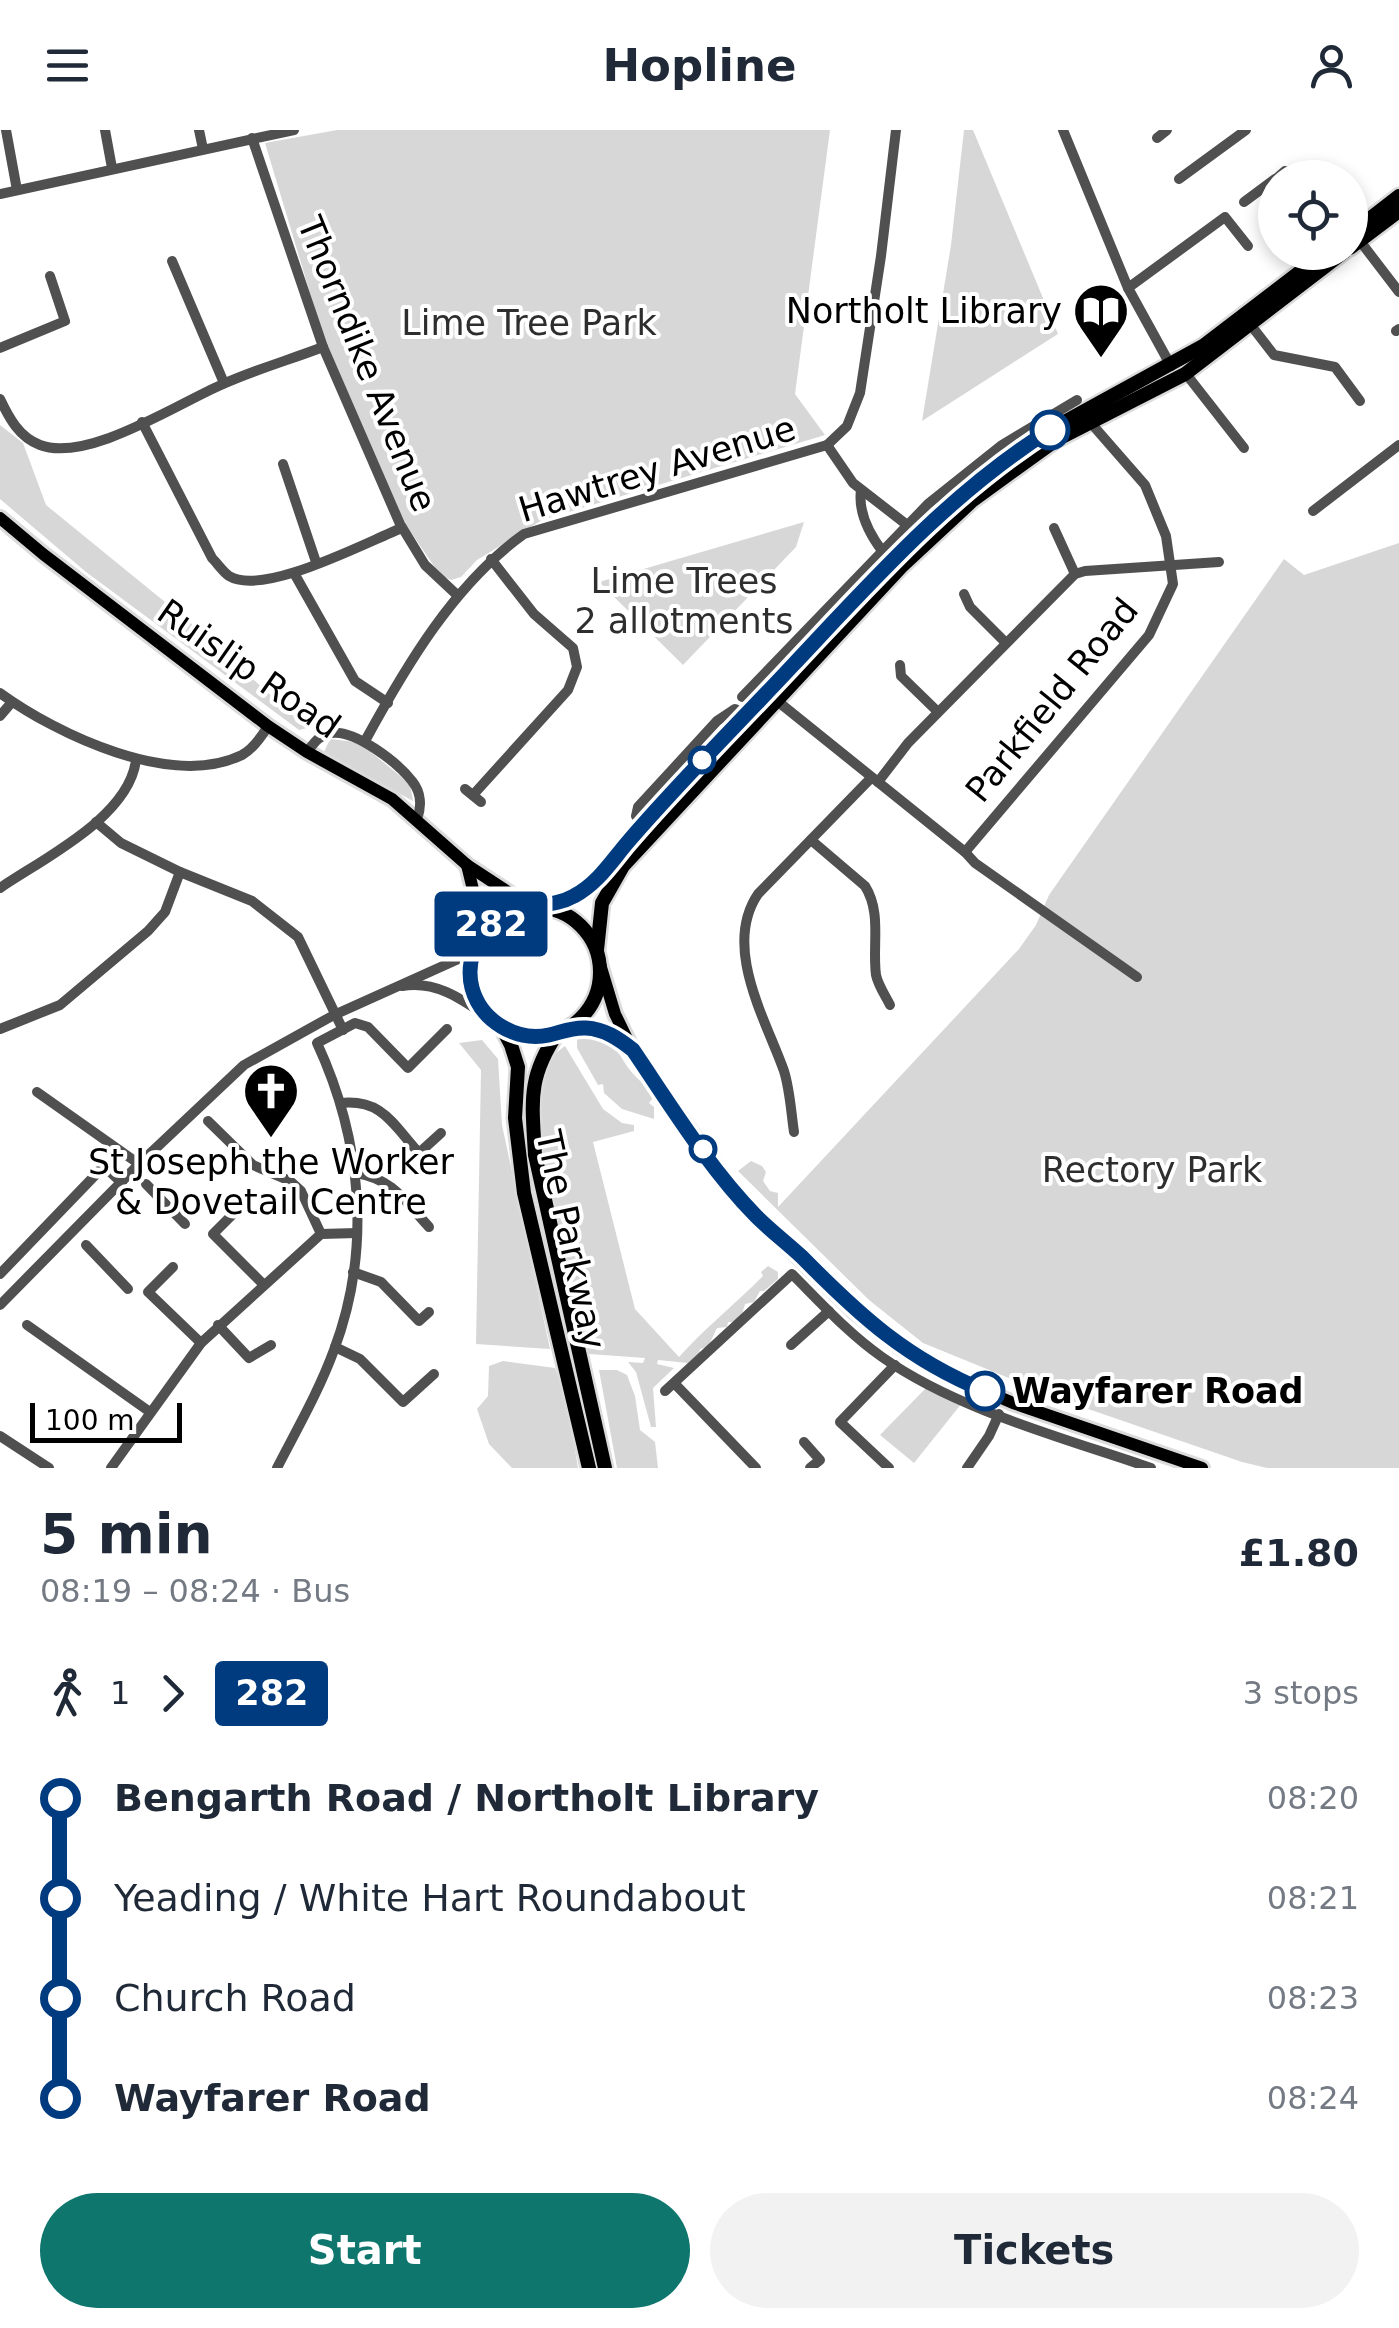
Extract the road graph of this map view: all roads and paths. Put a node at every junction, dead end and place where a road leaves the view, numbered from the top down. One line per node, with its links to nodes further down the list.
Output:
1 (6, 130): 15 (street)
2 (105, 130): 13 (street)
3 (198, 130): 12 (street)
4 (294, 130): 10 (street)
5 (896, 130): 43 (street)
6 (1063, 130): 29 (street)
7 (1167, 130): 11 (street)
8 (1246, 130): 9 (street)
9 (1230, 134): 14 (street)
10 (252, 138): 12 (street); 32 (street, Thorndike Avenue)
11 (1156, 138)
12 (203, 149): 13 (street)
13 (112, 168): 15 (street)
14 (1179, 180)
15 (17, 190): 17 (street)
16 (1258, 192): 19 (street)
17 (0, 194)
18 (1399, 196): 21 (highway)
19 (1244, 202)
20 (1399, 211): 22 (highway)
21 (1368, 227)
22 (1368, 232)
23 (1248, 246): 29 (street)
24 (1368, 261): 30 (street)
25 (172, 262): 36 (street)
26 (1302, 270): 34 (highway)
27 (1318, 270): 31 (highway)
28 (50, 276): 33 (street)
29 (1128, 288): 34 (street)
30 (1399, 292)
31 (1250, 324): 39 (street); 41 (highway)
32 (323, 347): 36 (street); 49 (street, Thorndike Avenue)
33 (0, 348)
34 (1171, 366): 51 (highway)
35 (1190, 380): 44 (street)
36 (224, 384): 40 (street)
37 (0, 400): 40 (street)
38 (1076, 400): 51 (street)
39 (1360, 401)
40 (142, 422): 57 (street)
41 (1090, 422): 56 (street, Parkfield Road); 65 (highway)
42 (1399, 445): 47 (street)
43 (827, 446): 46 (street); 53 (street, Hawtrey Avenue)
44 (1244, 448)
45 (283, 464): 54 (street)
46 (861, 490): 51 (street); 52 (street)
47 (1312, 511)
48 (0, 518): 70 (main road, Ruislip Road)
49 (402, 528): 54 (street); 59 (street, Thorndike Avenue)
50 (1054, 528): 58 (street)
51 (912, 530): 52 (highway)
52 (886, 554): 64 (street); 83 (highway)
53 (491, 559): 59 (street, Hawtrey Avenue); 75 (street)
54 (316, 562): 57 (street)
55 (1219, 562): 56 (street)
56 (1169, 566): 58 (street); 79 (street, Parkfield Road)
57 (294, 574): 67 (street)
58 (1074, 574): 61 (street)
59 (456, 594): 67 (street, Hawtrey Avenue)
60 (964, 594): 61 (street)
61 (1005, 642): 68 (street)
62 (900, 665): 68 (street)
63 (0, 694): 66 (street)
64 (742, 697)
65 (776, 700): 74 (street); 85 (highway)
66 (12, 702): 69 (street); 73 (street)
67 (388, 702): 71 (street, Hawtrey Avenue)
68 (938, 712): 74 (street)
69 (0, 716)
70 (268, 726): 72 (main road, Ruislip Road); 73 (street)
71 (366, 741): 72 (street); 76 (street)
72 (307, 752): 76 (main road, Ruislip Road)
73 (136, 760): 77 (street)
74 (875, 780): 78 (street); 79 (street)
75 (473, 795)
76 (417, 819): 80 (main road, Ruislip Road)
77 (96, 822): 81 (street); 82 (street)
78 (811, 840): 88 (street); 99 (street)
79 (965, 852): 86 (street)
80 (467, 864): 83 (main road, Ruislip Road); 84 (main road)
81 (180, 872): 89 (street); 91 (street)
82 (0, 888)
83 (534, 907): 84 (highway); 85 (highway)
84 (475, 948): 87 (street); 90 (highway)
85 (598, 957): 94 (highway); 95 (main road)
86 (1137, 977)
87 (390, 988): 89 (street); 90 (street)
88 (890, 1005)
89 (334, 1015): 93 (street); 101 (street)
90 (496, 1023): 94 (highway); 129 (highway, The Parkway)
91 (0, 1029)
92 (447, 1029): 93 (street)
93 (342, 1030): 97 (street)
94 (562, 1031): 95 (main road); 129 (highway, The Parkway)
95 (633, 1050): 119 (main road)
96 (38, 1092): 101 (street)
97 (341, 1103): 100 (street); 102 (street)
98 (208, 1120): 109 (street)
99 (794, 1132)
100 (441, 1134)
101 (139, 1164): 103 (street)
102 (356, 1173): 107 (street); 108 (street)
103 (122, 1183): 113 (street); 116 (street)
104 (146, 1184): 106 (street)
105 (237, 1210): 114 (street)
106 (185, 1224)
107 (429, 1227)
108 (357, 1233): 109 (street); 112 (street)
109 (321, 1234): 114 (street)
110 (86, 1246): 115 (street)
111 (173, 1268): 123 (street)
112 (354, 1272): 118 (street); 126 (street)
113 (0, 1274)
114 (263, 1284): 122 (street)
115 (128, 1289)
116 (0, 1305)
117 (829, 1311): 120 (street); 125 (street); 139 (street)
118 (429, 1312)
119 (856, 1312): 120 (street); 144 (main road)
120 (843, 1324): 127 (street)
121 (26, 1326): 130 (street)
122 (218, 1326): 123 (street); 124 (street)
123 (200, 1343): 130 (street)
124 (271, 1345)
125 (790, 1345)
126 (335, 1347): 128 (street); 136 (street)
127 (895, 1365): 131 (street); 141 (street)
128 (434, 1374)
129 (584, 1403): 137 (highway, The Parkway); 138 (highway, The Parkway)
130 (150, 1412): 135 (street)
131 (999, 1414): 142 (street); 143 (street)
132 (0, 1436): 134 (street)
133 (804, 1442): 140 (street)
134 (49, 1468)
135 (111, 1468)
136 (277, 1468)
137 (588, 1468)
138 (605, 1468)
139 (756, 1468)
140 (810, 1468)
141 (889, 1468)
142 (967, 1468)
143 (1150, 1468)
144 (1202, 1468)

